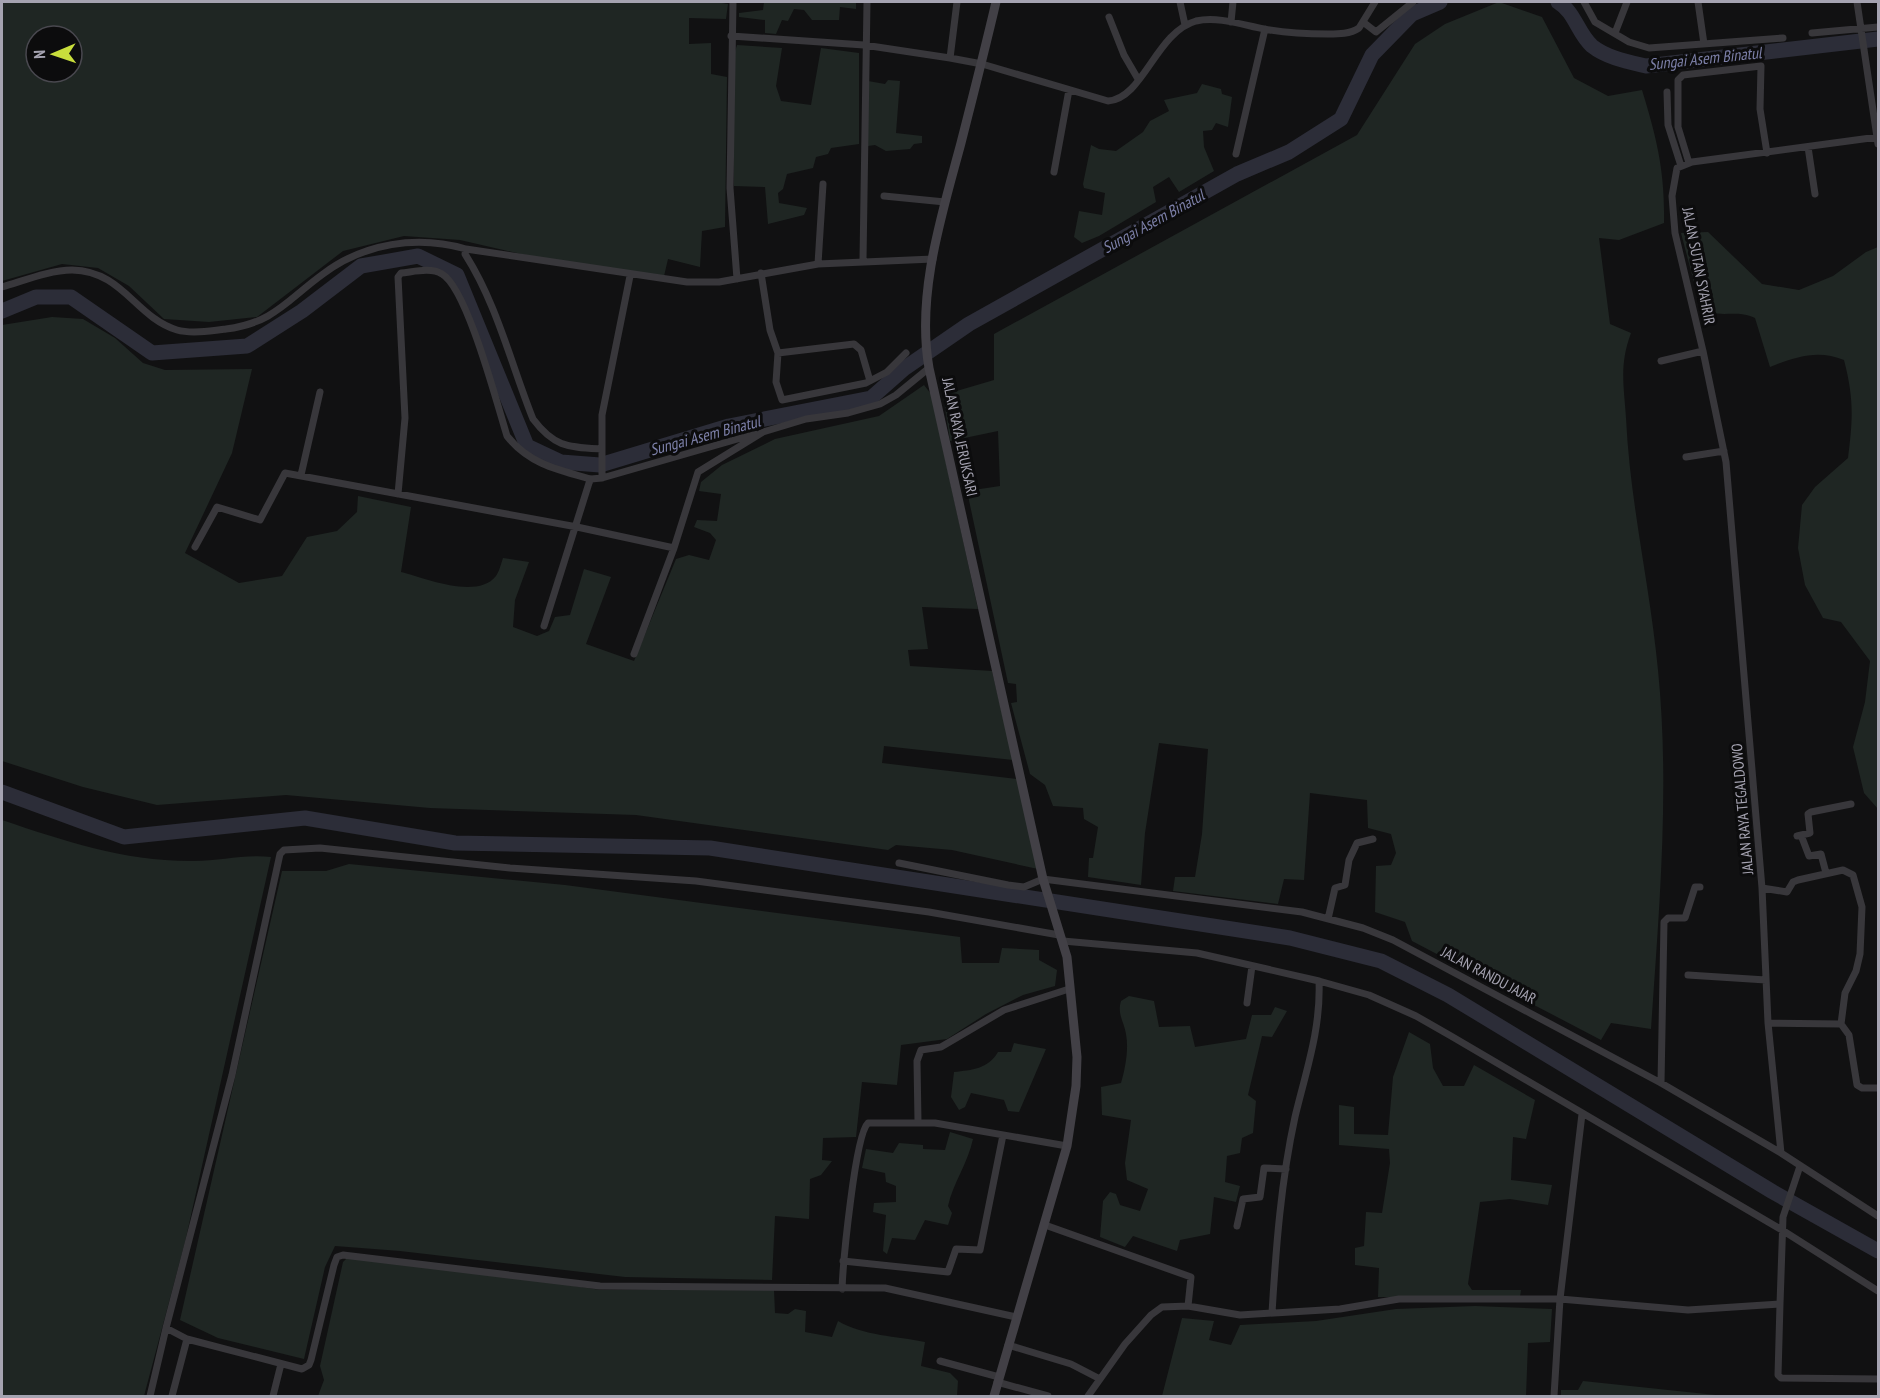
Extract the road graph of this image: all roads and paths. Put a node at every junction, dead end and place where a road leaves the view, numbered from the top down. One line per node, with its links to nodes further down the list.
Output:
1 (733, 2): 22 (street)
2 (867, 2): 25 (street)
3 (957, 2): 26 (street)
4 (996, 2): 27 (street, JALAN RAYA JERUKSARI)
5 (1180, 2): 16 (street)
6 (1233, 2): 14 (street)
7 (1375, 2): 15 (street)
8 (1413, 2): 15 (street)
9 (1584, 2): 20 (street)
10 (1627, 2): 20 (street)
11 (1698, 2): 24 (street)
12 (1857, 2): 19 (street)
13 (1109, 17): 28 (street)
14 (1231, 22): 16 (street); 18 (street)
15 (1363, 22): 18 (street)
16 (1185, 25): 28 (street)
17 (1878, 27): 19 (street)
18 (1265, 29): 34 (street)
19 (1861, 29): 21 (street); 31 (street)
20 (1615, 33): 24 (street)
21 (1812, 33)
22 (731, 36): 25 (street); 48 (street)
23 (1783, 38): 24 (street)
24 (1704, 44)
25 (864, 45): 26 (street); 44 (street)
26 (950, 58): 27 (street)
27 (982, 64): 29 (street); 41 (street, JALAN RAYA JERUKSARI)
28 (1138, 79): 29 (street)
29 (1069, 90): 37 (street)
30 (1668, 92): 36 (street)
31 (1878, 139): 32 (street)
32 (1808, 147): 33 (street); 39 (street)
33 (1767, 153): 35 (street); 35 (street)
34 (1236, 154)
35 (1690, 163): 36 (street)
36 (1681, 166): 50 (street, JALAN SUTAN SYAHRIR)
37 (1054, 172)
38 (823, 184): 45 (street)
39 (1815, 194)
40 (884, 196): 41 (street)
41 (945, 202): 43 (street, JALAN RAYA JERUKSARI)
42 (466, 249): 47 (street); 49 (street); 58 (street)
43 (933, 259): 44 (street); 54 (street, JALAN RAYA JERUKSARI)
44 (863, 260): 45 (street)
45 (818, 264): 46 (street)
46 (761, 273): 48 (street); 51 (street)
47 (630, 276): 48 (street); 58 (street)
48 (737, 279)
49 (2, 287)
50 (1703, 351): 53 (street); 59 (street, JALAN SUTAN SYAHRIR)
51 (778, 353): 55 (street); 55 (street)
52 (906, 354): 55 (street)
53 (1661, 361)
54 (929, 366): 57 (street); 75 (street, JALAN RAYA JERUKSARI)
55 (870, 381)
56 (320, 392): 62 (street)
57 (763, 432): 63 (street); 68 (street)
58 (601, 450): 63 (street)
59 (1724, 451): 60 (street); 61 (street, JALAN SUTAN SYAHRIR)
60 (1686, 457)
61 (1726, 462): 77 (street, JALAN RAYA TEGALDOWO)
62 (301, 475): 65 (street); 67 (street)
63 (602, 475): 64 (street)
64 (591, 479): 65 (street); 66 (street)
65 (398, 494): 66 (street)
66 (577, 526): 68 (street); 69 (street)
67 (195, 547)
68 (674, 548): 70 (street)
69 (544, 626)
70 (634, 654)
71 (1851, 804): 74 (street)
72 (1373, 839): 78 (street)
73 (899, 863): 75 (street, JALAN RANDU JAJAR)
74 (1826, 873): 77 (street); 87 (street)
75 (1045, 881): 78 (street, JALAN RANDU JAJAR); 79 (street, JALAN RAYA JERUKSARI)
76 (1700, 886): 88 (street)
77 (1762, 888): 82 (street, JALAN RAYA TEGALDOWO)
78 (1328, 917): 88 (street, JALAN RANDU JAJAR)
79 (1060, 935): 80 (street); 84 (street, JALAN RAYA JERUKSARI); 109 (street)
80 (1252, 966): 83 (street); 85 (street)
81 (1688, 975): 82 (street)
82 (1766, 980): 86 (street, JALAN RAYA TEGALDOWO)
83 (1319, 981): 90 (street); 96 (street)
84 (1069, 989): 91 (street); 93 (street, JALAN RAYA JERUKSARI)
85 (1247, 1003)
86 (1768, 1023): 87 (street); 94 (street, JALAN RAYA TEGALDOWO)
87 (1841, 1024): 89 (street)
88 (1661, 1083): 94 (street, JALAN RANDU JAJAR)
89 (1878, 1088)
90 (1582, 1114): 100 (street); 104 (street)
91 (918, 1122): 92 (street); 101 (street)
92 (1003, 1135): 93 (street); 101 (street)
93 (1067, 1146): 98 (street, JALAN RAYA JERUKSARI)
94 (1781, 1154): 95 (street, JALAN RANDU JAJAR)
95 (1800, 1166): 97 (street, JALAN RANDU JAJAR); 100 (street)
96 (1286, 1169): 99 (street); 107 (street)
97 (1878, 1216)
98 (1045, 1225): 106 (street); 108 (street, JALAN RAYA JERUKSARI)
99 (1237, 1226)
100 (1782, 1230): 103 (street); 105 (street)
101 (843, 1261): 102 (street)
102 (842, 1289): 108 (street); 113 (street)
103 (1878, 1291)
104 (1560, 1299): 105 (street); 107 (street); 123 (street)
105 (1780, 1304): 115 (street)
106 (1188, 1306): 107 (street); 114 (street)
107 (1272, 1313)
108 (1016, 1317): 111 (street, JALAN RAYA JERUKSARI)
109 (166, 1328): 110 (street); 117 (street)
110 (181, 1335): 113 (street); 118 (street)
111 (1008, 1345): 114 (street); 116 (street, JALAN RAYA JERUKSARI)
112 (940, 1361): 116 (street)
113 (281, 1364): 119 (street)
114 (1100, 1379): 122 (street)
115 (1878, 1379)
116 (998, 1380): 120 (street, JALAN RAYA JERUKSARI); 121 (street)
117 (150, 1396)
118 (172, 1396)
119 (273, 1396)
120 (994, 1396)
121 (1048, 1396)
122 (1088, 1396)
123 (1554, 1396)

